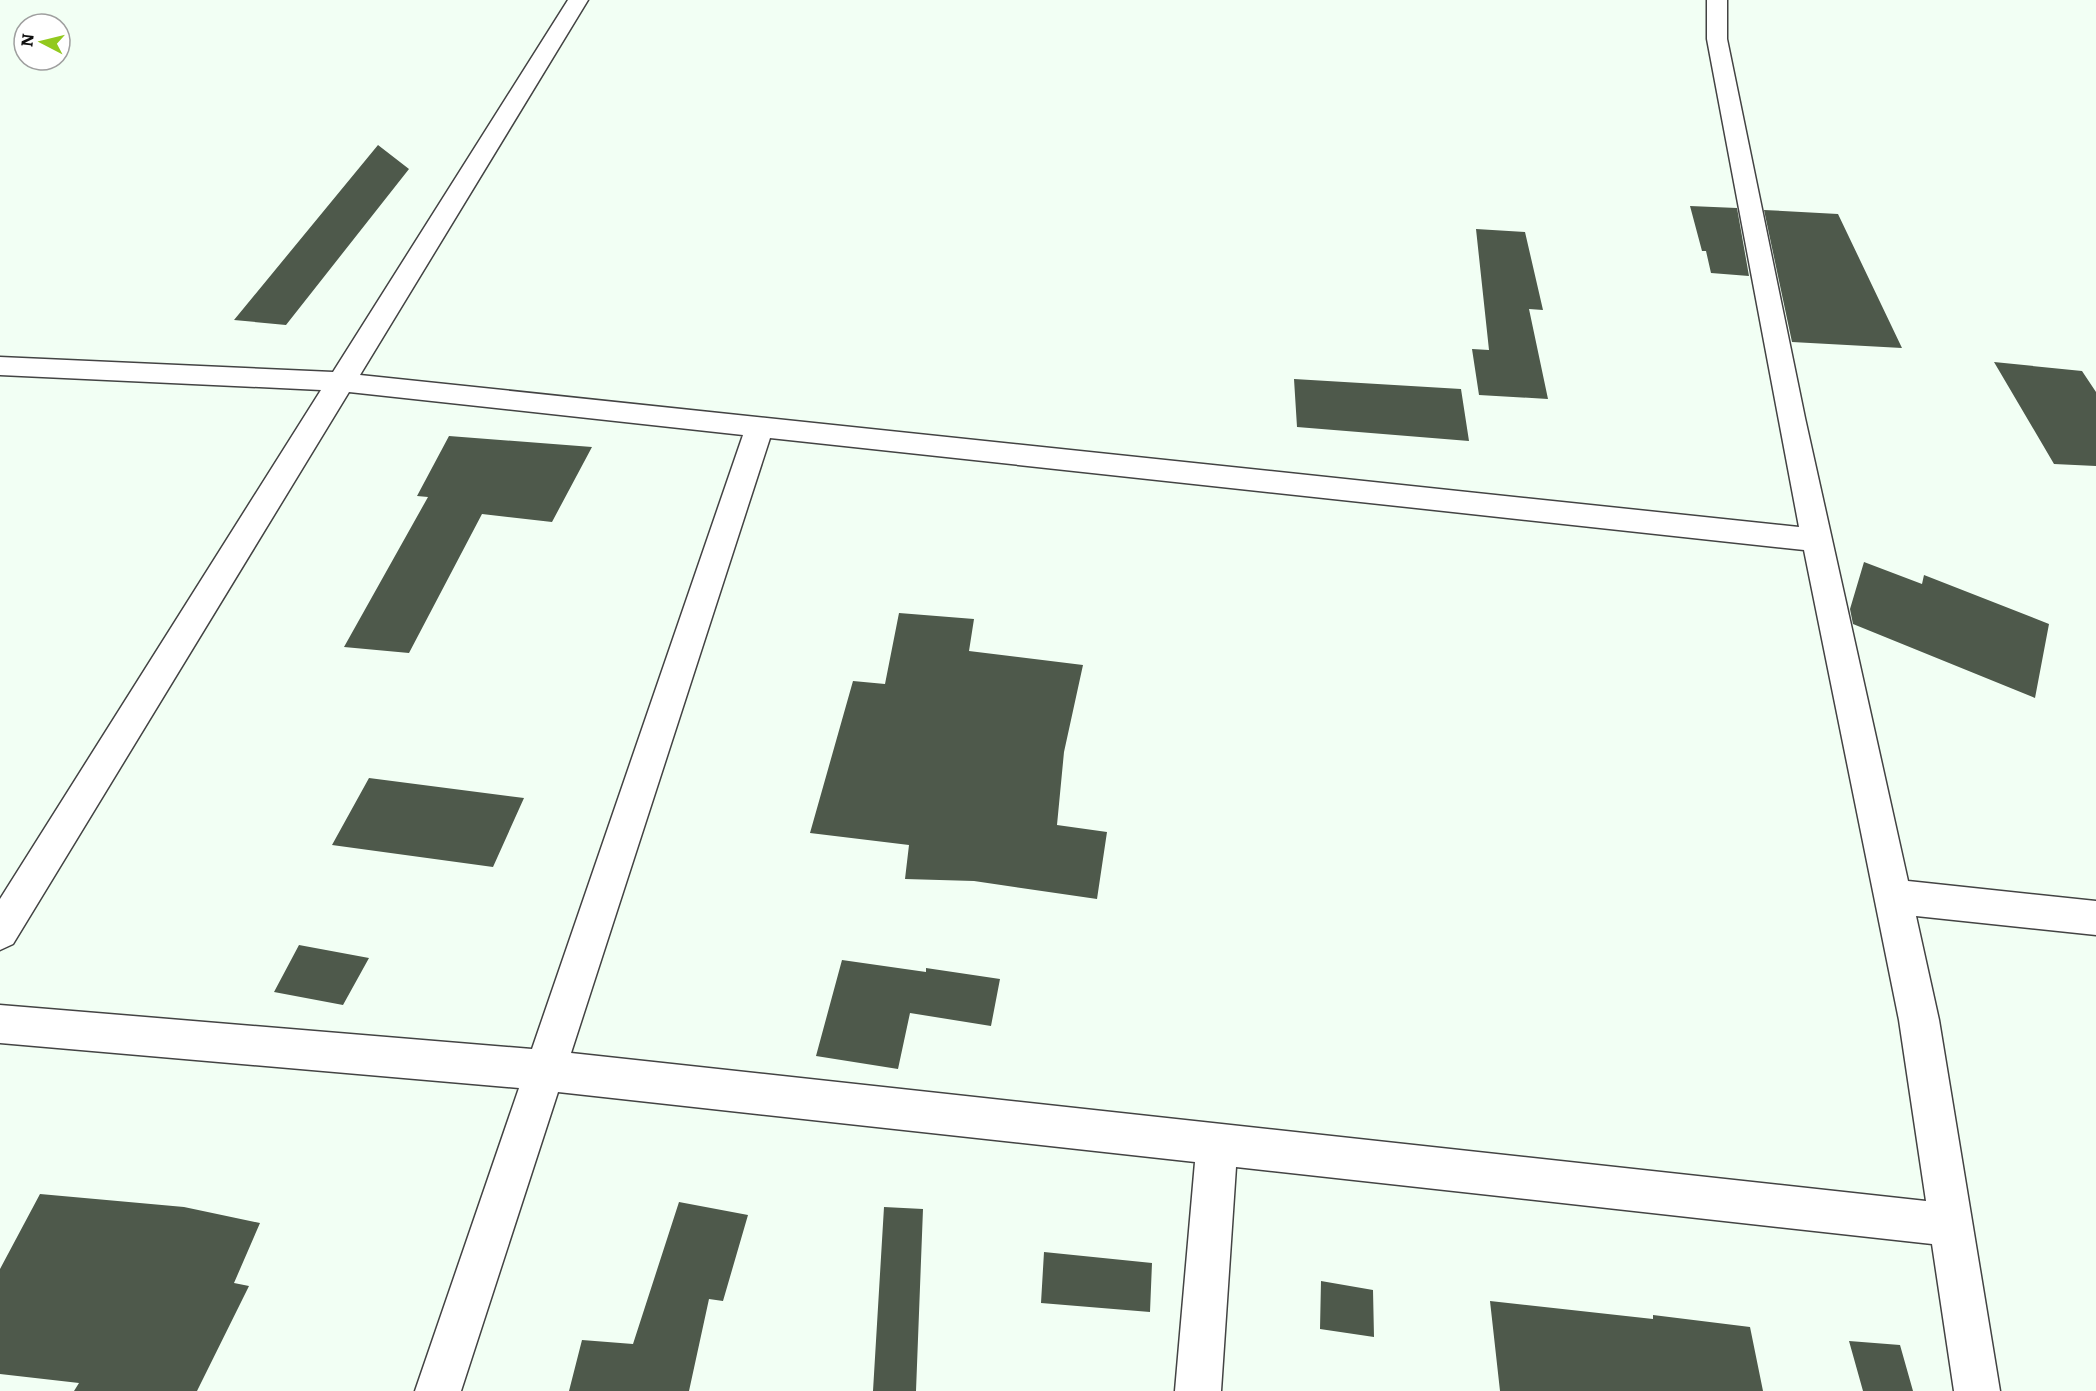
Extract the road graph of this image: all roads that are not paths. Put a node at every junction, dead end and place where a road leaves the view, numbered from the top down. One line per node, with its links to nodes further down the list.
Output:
1 (578, 0): 4 (street)
2 (1717, 0): 6 (street)
3 (0, 366): 4 (street)
4 (342, 382): 5 (street); 9 (street)
5 (759, 428): 6 (street); 11 (street)
6 (1818, 540): 7 (street)
7 (1895, 897): 8 (street); 13 (street)
8 (2096, 918)
9 (0, 932)
10 (0, 1024): 11 (street)
11 (545, 1070): 12 (street); 14 (street)
12 (1217, 1144): 13 (street); 15 (street)
13 (1952, 1225): 16 (street)
14 (438, 1391)
15 (1198, 1391)
16 (1977, 1391)

